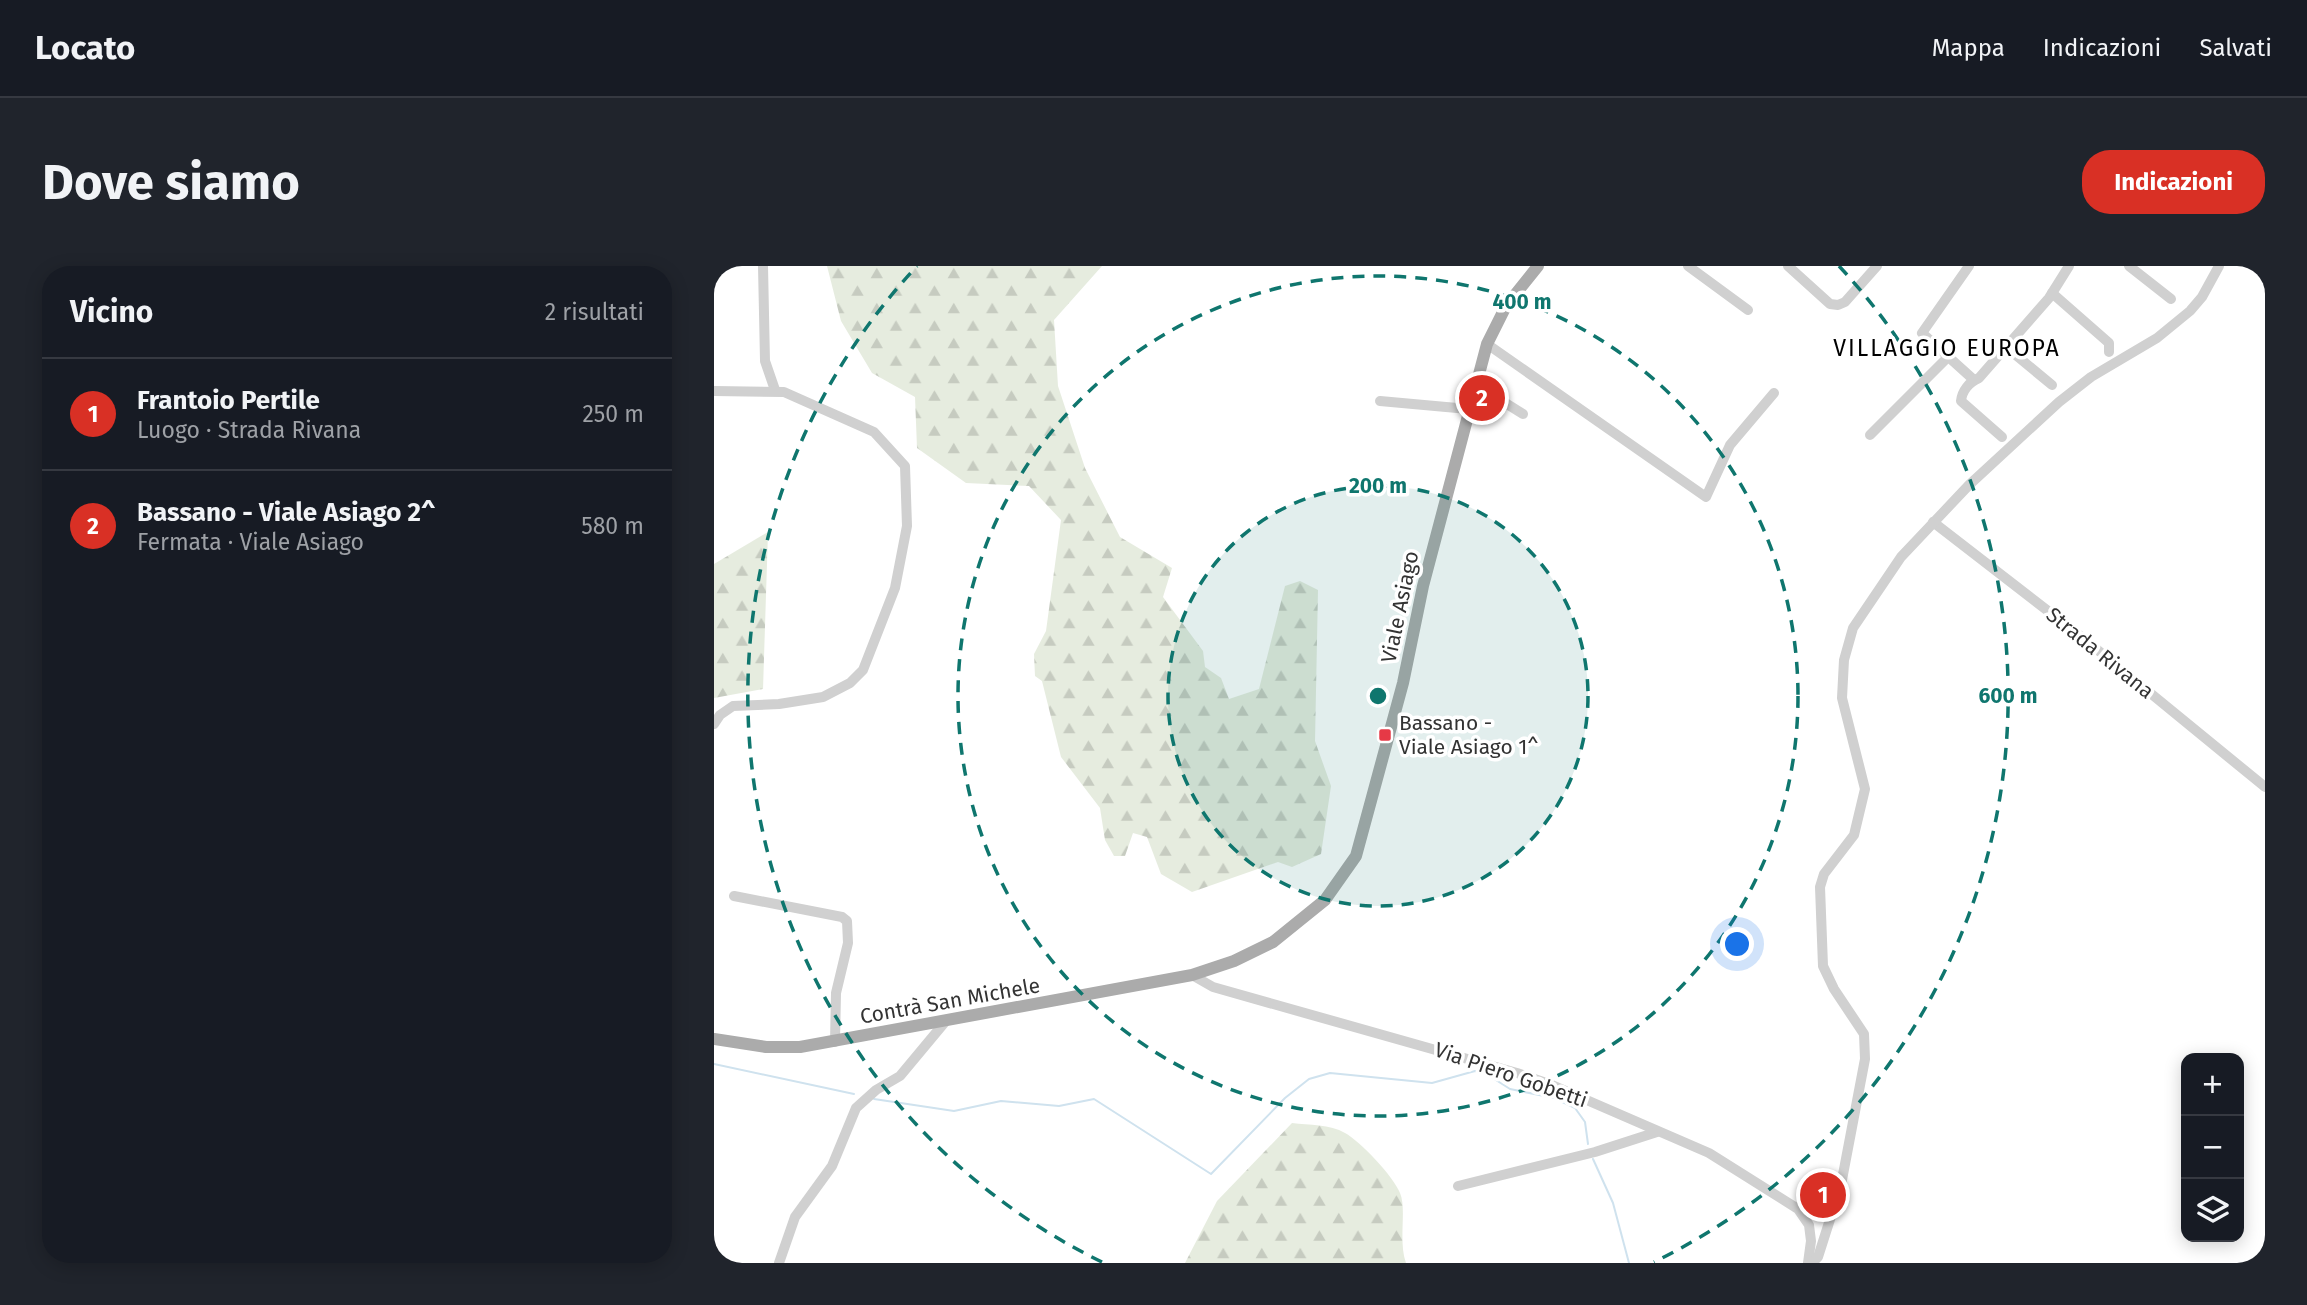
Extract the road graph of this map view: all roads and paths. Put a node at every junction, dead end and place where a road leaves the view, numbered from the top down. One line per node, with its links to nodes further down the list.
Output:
1 (763, 266): 20 (street)
2 (1538, 266): 13 (main road, Viale Asiago)
3 (1688, 266): 12 (street)
4 (1788, 266): 5 (street)
5 (1877, 266)
6 (1969, 266): 16 (street)
7 (2069, 266): 10 (street)
8 (2218, 266): 28 (street)
9 (2137, 268): 11 (street)
10 (2052, 293): 14 (street); 15 (street)
11 (2171, 299)
12 (1748, 310)
13 (1487, 344): 18 (main road, Viale Asiago); 22 (street)
14 (2006, 346): 17 (street); 19 (street)
15 (2109, 352)
16 (1947, 358): 17 (street); 26 (street)
17 (1973, 380): 27 (street)
18 (1475, 384): 24 (main road, Viale Asiago); 25 (street)
19 (2052, 385)
20 (775, 390): 21 (street); 29 (street)
21 (714, 391)
22 (1774, 393)
23 (1380, 401): 24 (street)
24 (1468, 409): 32 (main road, Viale Asiago)
25 (1523, 414)
26 (1870, 435)
27 (2002, 437)
28 (1933, 522): 30 (street, Strada Rivana); 39 (street)
29 (714, 724)
30 (2265, 787)
31 (734, 896): 35 (street)
32 (1192, 975): 33 (main road, Contrà San Michele); 36 (street, Via Piero Gobetti)
33 (945, 1022): 35 (main road, Contrà San Michele); 38 (street)
34 (714, 1039): 35 (main road, Contrà San Michele)
35 (835, 1042)
36 (1657, 1132): 37 (street); 39 (street, Via Piero Gobetti)
37 (1458, 1186)
38 (779, 1263)
39 (1810, 1263)

